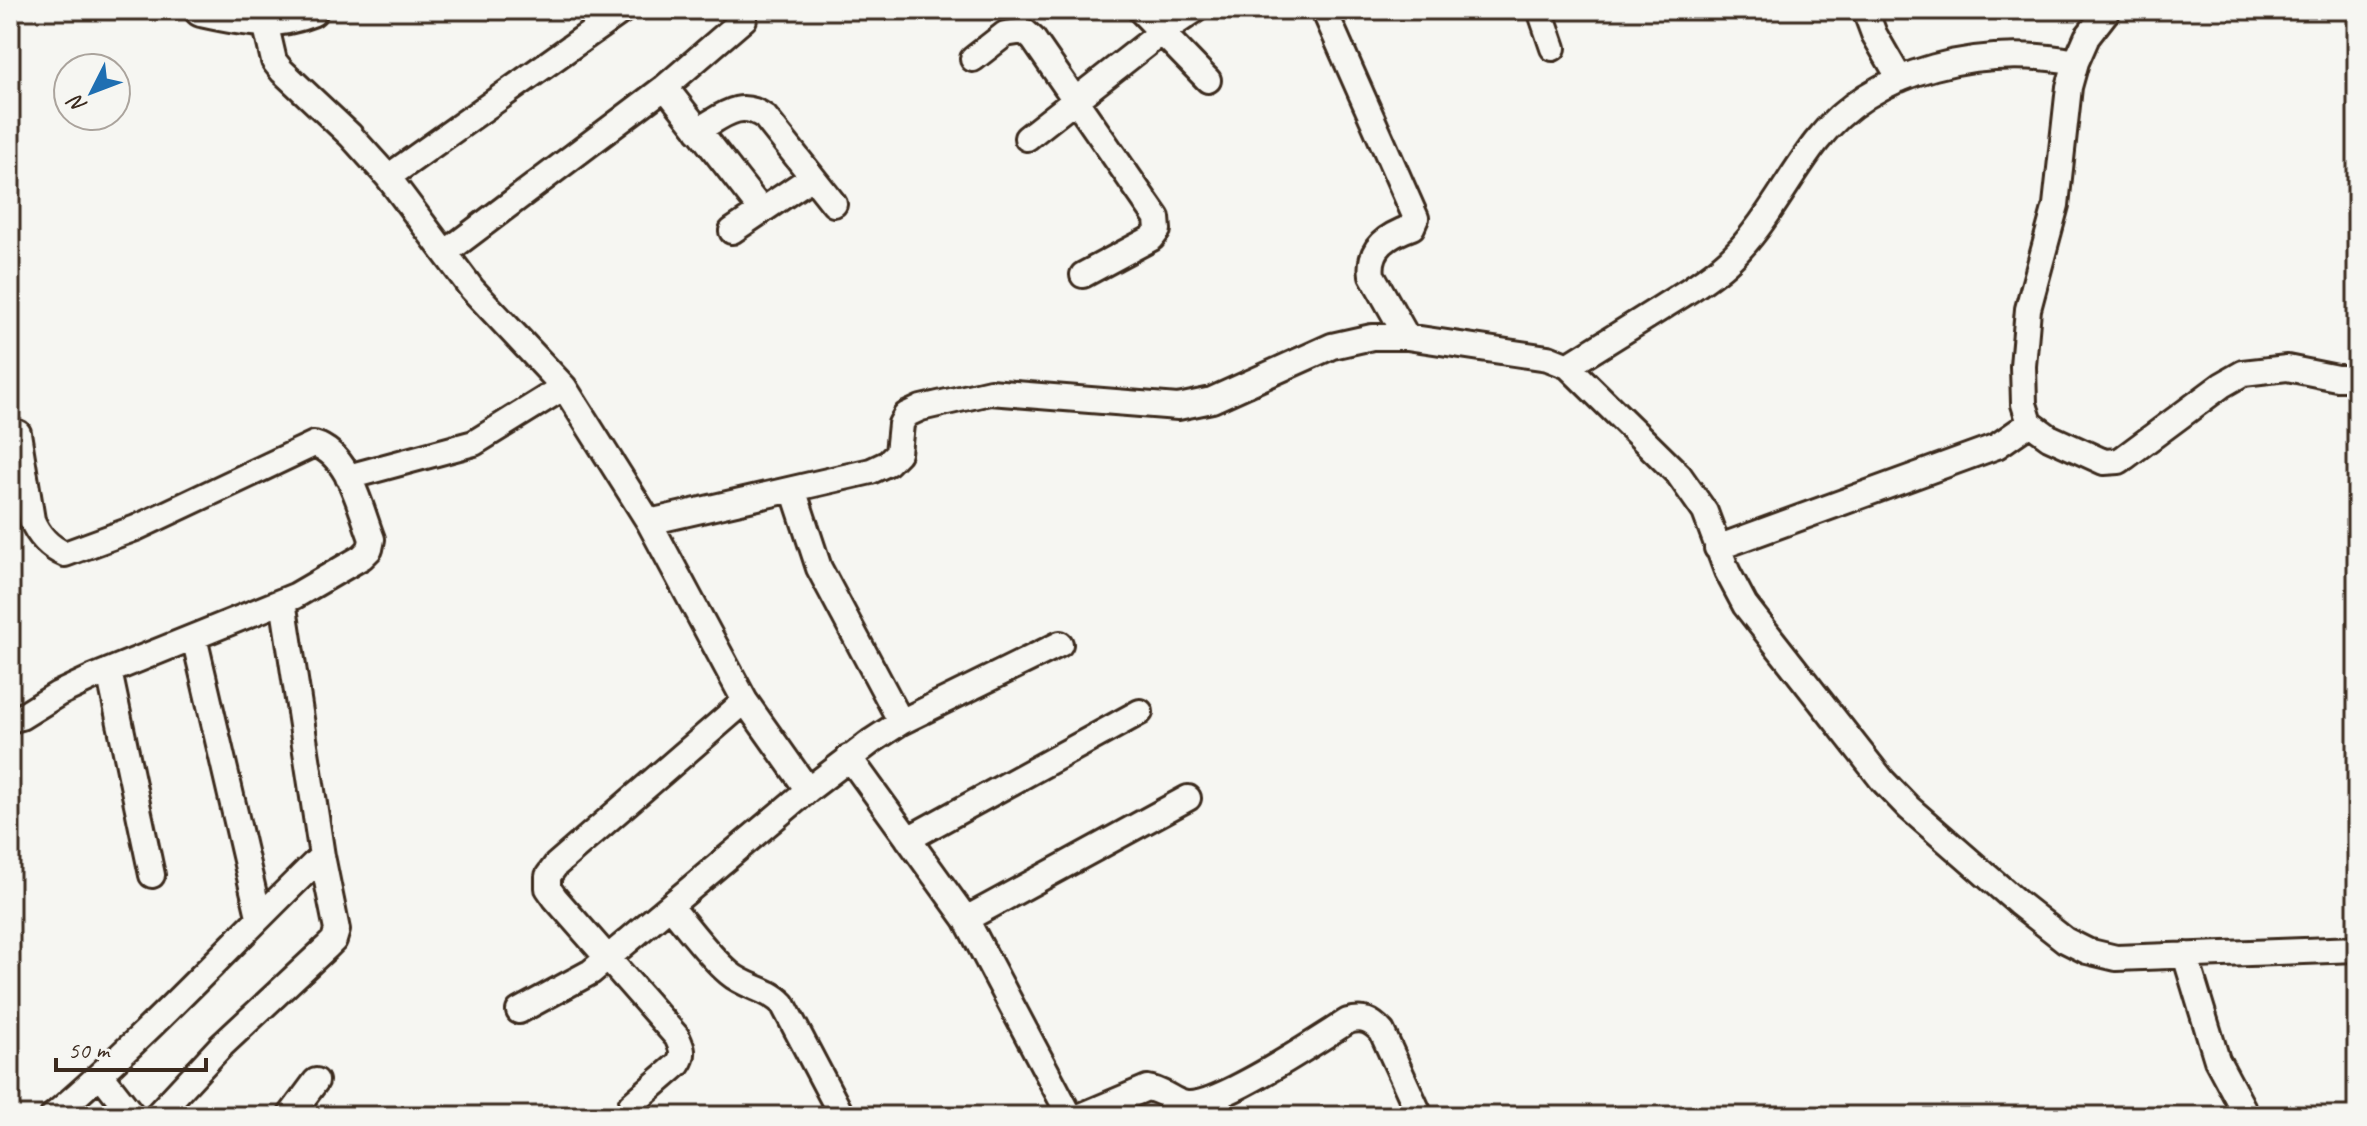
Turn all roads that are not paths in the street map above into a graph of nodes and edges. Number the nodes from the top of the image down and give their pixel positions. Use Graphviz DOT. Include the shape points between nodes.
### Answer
graph roads {
  1 [pos="201,10"];
  2 [pos="311,10"];
  3 [pos="623,10"];
  4 [pos="1140,10"];
  5 [pos="1195,10"];
  6 [pos="1324,10"];
  7 [pos="1540,10"];
  8 [pos="1865,10"];
  9 [pos="2108,10"];
  10 [pos="744,19"];
  11 [pos="265,22"];
  12 [pos="1162,32"];
  13 [pos="1553,48"];
  14 [pos="973,59"];
  15 [pos="2076,62"];
  16 [pos="1900,79"];
  17 [pos="1208,80"];
  18 [pos="665,87"];
  19 [pos="1077,100"];
  20 [pos="698,130"];
  21 [pos="1027,138"];
  22 [pos="388,177"];
  23 [pos="812,177"];
  24 [pos="834,204"];
  25 [pos="762,211"];
  26 [pos="732,231"];
  27 [pos="445,253"];
  28 [pos="1083,275"];
  29 [pos="1407,337"];
  30 [pos="1568,366"];
  31 [pos="2357,378"];
  32 [pos="564,387"];
  33 [pos="2030,423"];
  34 [pos="18,433"];
  35 [pos="348,477"];
  36 [pos="793,489"];
  37 [pos="649,522"];
  38 [pos="1717,548"];
  39 [pos="283,601"];
  40 [pos="194,637"];
  41 [pos="1060,644"];
  42 [pos="109,671"];
  43 [pos="745,701"];
  44 [pos="1140,712"];
  45 [pos="10,720"];
  46 [pos="901,722"];
  47 [pos="849,757"];
  48 [pos="808,790"];
  49 [pos="1188,798"];
  50 [pos="908,839"];
  51 [pos="322,856"];
  52 [pos="152,875"];
  53 [pos="670,906"];
  54 [pos="259,916"];
  55 [pos="966,919"];
  56 [pos="2357,949"];
  57 [pos="2185,955"];
  58 [pos="609,958"];
  59 [pos="519,1011"];
  60 [pos="101,1075"];
  61 [pos="316,1081"];
  62 [pos="631,1105"];
  63 [pos="53,1116"];
  64 [pos="133,1116"];
  65 [pos="156,1116"];
  66 [pos="290,1116"];
  67 [pos="842,1116"];
  68 [pos="1070,1116"];
  69 [pos="1081,1116"];
  70 [pos="1420,1116"];
  71 [pos="2247,1116"];
  1 -- 11 [label="main road"];
  2 -- 11 [label="main road"];
  3 -- 22 [label="street"];
  4 -- 12 [label="street"];
  5 -- 12 [label="street"];
  6 -- 29 [label="street" via="1416,218 1412,227 1385,238 1371,265"];
  7 -- 13 [label="street"];
  8 -- 16 [label="street"];
  9 -- 15 [label="street"];
  10 -- 18 [label="street"];
  11 -- 22 [label="street" via="274,61"];
  12 -- 17 [label="street"];
  12 -- 19 [label="street"];
  14 -- 19 [label="street" via="1005,34 1024,31"];
  15 -- 16 [label="street" via="2005,55"];
  15 -- 33 [label="street" via="2052,228 2028,309 2023,366 2024,413"];
  16 -- 30 [label="street" via="1865,96 1826,132 1727,263"];
  18 -- 20 [label="street"];
  18 -- 27 [label="street"];
  19 -- 21 [label="street"];
  19 -- 28 [label="street" via="1151,207 1158,230"];
  20 -- 23 [label="street" via="739,108 752,108"];
  20 -- 25 [label="street"];
  22 -- 27 [label="street"];
  23 -- 24 [label="street"];
  23 -- 25 [label="street"];
  25 -- 26 [label="street"];
  27 -- 32 [label="street"];
  29 -- 30 [label="street" via="1548,358"];
  29 -- 36 [label="street" via="1372,337 1332,346 1212,400 1178,407 990,392 921,408 906,415 898,453 888,463"];
  30 -- 38 [label="street" via="1679,475 1705,512"];
  31 -- 33 [label="street" via="2287,368 2243,373 2112,462 2097,460"];
  32 -- 35 [label="street" via="474,443"];
  32 -- 37 [label="street"];
  33 -- 38 [label="street" via="1997,446"];
  34 -- 35 [label="street" via="32,520 37,532 65,554 136,528 314,444 332,453"];
  35 -- 39 [label="street" via="372,539 370,549"];
  36 -- 37 [label="street"];
  36 -- 46 [label="street" via="819,568"];
  37 -- 43 [label="street"];
  38 -- 57 [label="street" via="1760,625 1883,781 1932,829 2029,912 2087,951 2116,958"];
  39 -- 40 [label="street"];
  39 -- 51 [label="street"];
  40 -- 42 [label="street"];
  40 -- 54 [label="street"];
  41 -- 46 [label="street"];
  42 -- 45 [label="street"];
  42 -- 52 [label="street"];
  43 -- 48 [label="street"];
  43 -- 58 [label="street" via="548,876 555,898"];
  44 -- 50 [label="street"];
  46 -- 47 [label="street"];
  47 -- 48 [label="street"];
  47 -- 50 [label="street"];
  48 -- 53 [label="street"];
  49 -- 55 [label="street"];
  50 -- 55 [label="street"];
  51 -- 54 [label="street"];
  51 -- 65 [label="street" via="336,917 334,940 221,1046"];
  53 -- 58 [label="street"];
  53 -- 67 [label="street" via="728,972 783,1004"];
  54 -- 60 [label="street"];
  55 -- 68 [label="street"];
  56 -- 57 [label="street"];
  57 -- 71 [label="street" via="2217,1060"];
  58 -- 59 [label="street"];
  58 -- 62 [label="street" via="682,1048 678,1064"];
  60 -- 63 [label="street"];
  60 -- 64 [label="street"];
  61 -- 66 [label="street"];
  69 -- 70 [label="street" via="1147,1088 1159,1089 1182,1104 1210,1098 1359,1018 1372,1021 1382,1032"];
}
